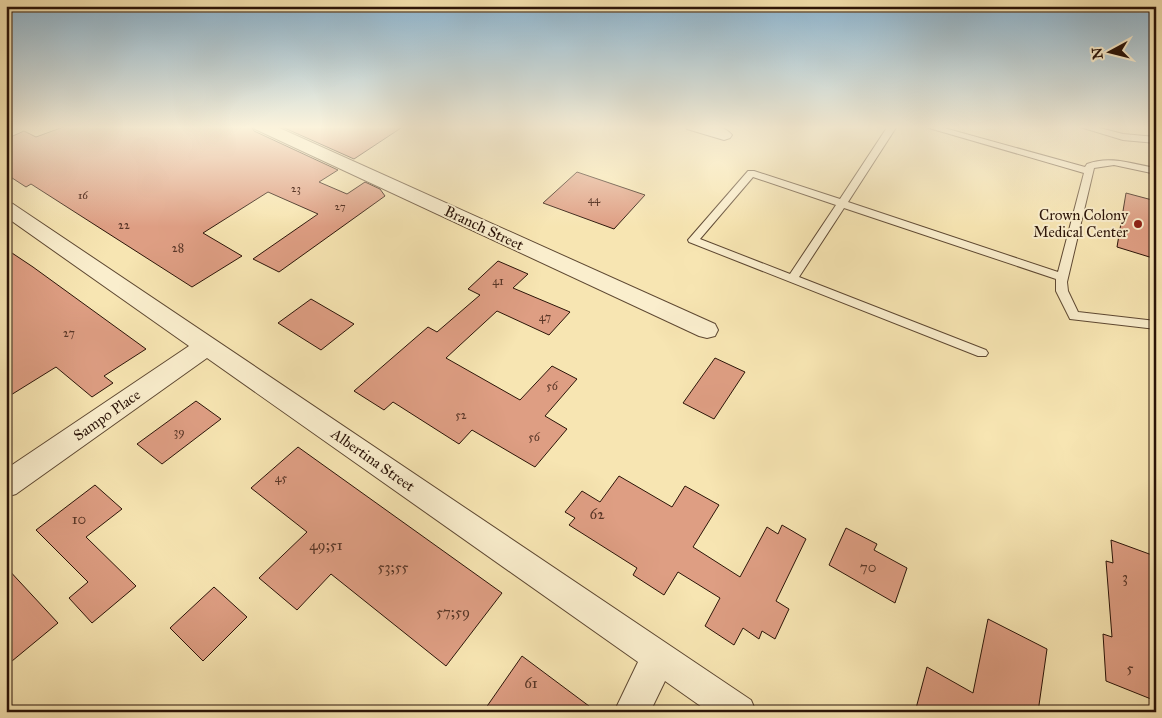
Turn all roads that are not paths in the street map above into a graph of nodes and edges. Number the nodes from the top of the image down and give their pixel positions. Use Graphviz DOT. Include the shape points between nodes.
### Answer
graph roads {
  1 [pos="334,160"];
  2 [pos="871,160"];
  3 [pos="1047,160"];
  4 [pos="1088,171"];
  5 [pos="1156,171"];
  6 [pos="842,204"];
  7 [pos="6,208"];
  8 [pos="1062,277"];
  9 [pos="792,279"];
  10 [pos="1156,326"];
  11 [pos="707,330"];
  12 [pos="208,345"];
  13 [pos="982,353"];
  14 [pos="6,485"];
  15 [pos="659,658"];
  16 [pos="631,712"];
  17 [pos="739,712"];
  1 -- 11 [label="street, Branch Street"];
  2 -- 6 [label="lane"];
  3 -- 4 [label="lane"];
  4 -- 5 [label="lane" via="1093,164 1103,163"];
  4 -- 8 [label="lane"];
  6 -- 8 [label="lane"];
  6 -- 9 [label="lane"];
  6 -- 9 [label="lane" via="751,173 693,240"];
  7 -- 12 [label="street, Albertina Street"];
  8 -- 10 [label="lane" via="1062,291 1074,316"];
  9 -- 13 [label="lane"];
  12 -- 14 [label="street, Sampo Place"];
  12 -- 15 [label="street, Albertina Street"];
  15 -- 16 [label="street"];
  15 -- 17 [label="street, Albertina Street"];
}
